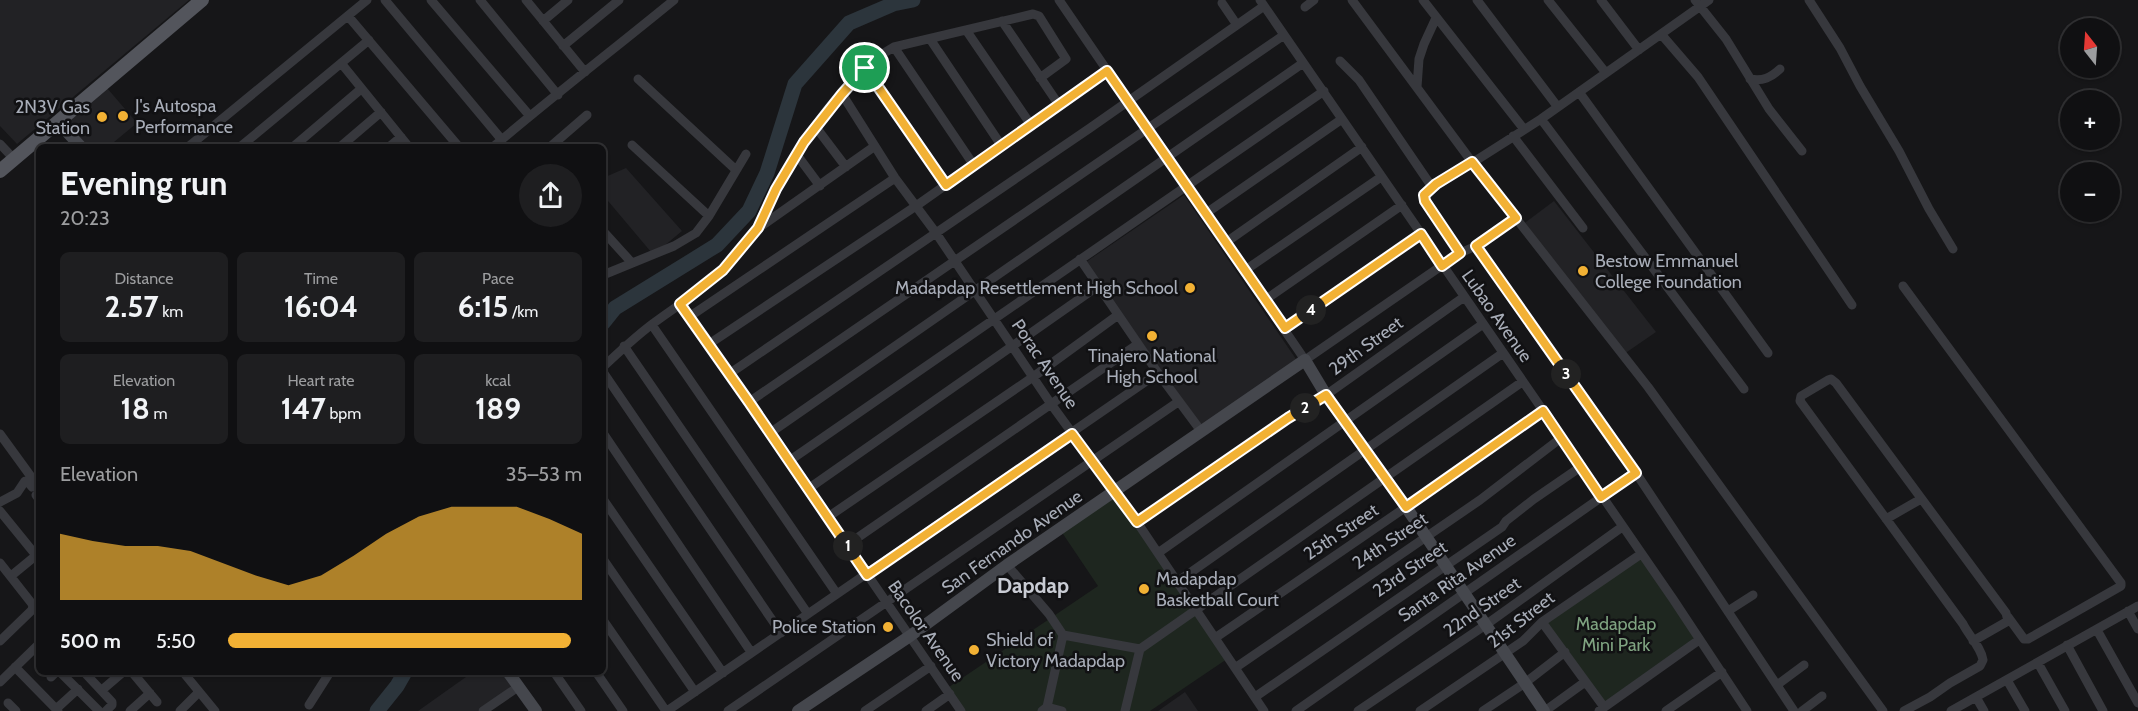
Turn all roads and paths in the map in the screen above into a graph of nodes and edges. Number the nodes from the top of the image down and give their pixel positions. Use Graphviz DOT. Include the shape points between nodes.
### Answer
graph roads {
  1 [pos="202,0"];
  2 [pos="368,0"];
  3 [pos="385,0"];
  4 [pos="431,0"];
  5 [pos="480,0"];
  6 [pos="526,0"];
  7 [pos="568,0"];
  8 [pos="619,0"];
  9 [pos="674,0"];
  10 [pos="1314,0"];
  11 [pos="1352,0"];
  12 [pos="1423,0"];
  13 [pos="1477,0"];
  14 [pos="1548,0"];
  15 [pos="1601,0"];
  16 [pos="1709,0"];
  17 [pos="1809,0"];
  18 [pos="1222,3"];
  19 [pos="1262,3"];
  20 [pos="1698,3"];
  21 [pos="1062,4"];
  22 [pos="1305,8"];
  23 [pos="348,16"];
  24 [pos="1436,18"];
  25 [pos="543,21"];
  26 [pos="1002,21"];
  27 [pos="1237,25"];
  28 [pos="966,30"];
  29 [pos="1661,34"];
  30 [pos="1284,35"];
  31 [pos="930,39"];
  32 [pos="369,40"];
  33 [pos="563,46"];
  34 [pos="894,47"];
  35 [pos="1639,50"];
  36 [pos="1340,61"];
  37 [pos="341,63"];
  38 [pos="1303,63"];
  39 [pos="865,68"];
  40 [pos="1780,69"];
  41 [pos="1107,71"];
  42 [pos="585,72"];
  43 [pos="1606,73"];
  44 [pos="1040,78"];
  45 [pos="1750,78"];
  46 [pos="638,79"];
  47 [pos="1417,87"];
  48 [pos="361,89"];
  49 [pos="1324,92"];
  50 [pos="1579,92"];
  51 [pos="842,94"];
  52 [pos="558,95"];
  53 [pos="1127,101"];
  54 [pos="1059,105"];
  55 [pos="1557,106"];
  56 [pos="381,112"];
  57 [pos="529,115"];
  58 [pos="587,115"];
  59 [pos="1342,119"];
  60 [pos="1540,119"];
  61 [pos="58,122"];
  62 [pos="1030,124"];
  63 [pos="815,126"];
  64 [pos="1523,128"];
  65 [pos="1146,130"];
  66 [pos="1513,136"];
  67 [pos="401,137"];
  68 [pos="502,140"];
  69 [pos="560,143"];
  70 [pos="0,144"];
  71 [pos="78,144"];
  72 [pos="192,144"];
  73 [pos="244,144"];
  74 [pos="297,144"];
  75 [pos="344,144"];
  76 [pos="393,144"];
  77 [pos="407,144"];
  78 [pos="456,144"];
  79 [pos="497,144"];
  80 [pos="1001,144"];
  81 [pos="632,145"];
  82 [pos="875,146"];
  83 [pos="1362,147"];
  84 [pos="1802,151"];
  85 [pos="746,154"];
  86 [pos="796,155"];
  87 [pos="1167,159"];
  88 [pos="15,160"];
  89 [pos="1472,162"];
  90 [pos="973,164"];
  91 [pos="846,167"];
  92 [pos="736,170"];
  93 [pos="0,171"];
  94 [pos="1381,177"];
  95 [pos="896,178"];
  96 [pos="946,185"];
  97 [pos="820,186"];
  98 [pos="1186,187"];
  99 [pos="1432,187"];
  100 [pos="1402,205"];
  101 [pos="916,206"];
  102 [pos="1205,214"];
  103 [pos="709,216"];
  104 [pos="1516,218"];
  105 [pos="758,228"];
  106 [pos="1583,228"];
  107 [pos="936,233"];
  108 [pos="606,234"];
  109 [pos="1421,234"];
  110 [pos="1225,243"];
  111 [pos="1476,246"];
  112 [pos="1953,249"];
  113 [pos="1460,253"];
  114 [pos="1080,259"];
  115 [pos="954,261"];
  116 [pos="632,264"];
  117 [pos="1442,266"];
  118 [pos="1244,271"];
  119 [pos="606,274"];
  120 [pos="1098,286"];
  121 [pos="1904,286"];
  122 [pos="975,291"];
  123 [pos="1464,297"];
  124 [pos="1265,300"];
  125 [pos="680,304"];
  126 [pos="1852,305"];
  127 [pos="1118,315"];
  128 [pos="689,317"];
  129 [pos="993,318"];
  130 [pos="1484,324"];
  131 [pos="652,325"];
  132 [pos="1285,328"];
  133 [pos="709,344"];
  134 [pos="1138,344"];
  135 [pos="624,346"];
  136 [pos="1012,348"];
  137 [pos="1503,353"];
  138 [pos="1768,354"];
  139 [pos="1305,360"];
  140 [pos="606,363"];
  141 [pos="729,374"];
  142 [pos="1158,374"];
  143 [pos="606,376"];
  144 [pos="1033,377"];
  145 [pos="1522,382"];
  146 [pos="1744,389"];
  147 [pos="1326,395"];
  148 [pos="749,402"];
  149 [pos="1178,402"];
  150 [pos="1051,404"];
  151 [pos="1543,411"];
  152 [pos="1345,420"];
  153 [pos="1201,431"];
  154 [pos="770,433"];
  155 [pos="0,434"];
  156 [pos="1072,434"];
  157 [pos="606,437"];
  158 [pos="1561,438"];
  159 [pos="1365,450"];
  160 [pos="789,461"];
  161 [pos="1091,461"];
  162 [pos="1581,466"];
  163 [pos="1636,473"];
  164 [pos="1385,478"];
  165 [pos="34,488"];
  166 [pos="808,489"];
  167 [pos="1115,492"];
  168 [pos="1601,497"];
  169 [pos="1921,499"];
  170 [pos="0,502"];
  171 [pos="606,503"];
  172 [pos="1406,507"];
  173 [pos="0,511"];
  174 [pos="828,517"];
  175 [pos="1886,519"];
  176 [pos="1137,522"];
  177 [pos="1622,527"];
  178 [pos="1426,536"];
  179 [pos="847,545"];
  180 [pos="1158,553"];
  181 [pos="36,554"];
  182 [pos="1641,554"];
  183 [pos="36,557"];
  184 [pos="0,563"];
  185 [pos="606,563"];
  186 [pos="1007,565"];
  187 [pos="1444,565"];
  188 [pos="867,575"];
  189 [pos="10,576"];
  190 [pos="1177,582"];
  191 [pos="837,594"];
  192 [pos="1464,594"];
  193 [pos="1753,595"];
  194 [pos="886,603"];
  195 [pos="2138,606"];
  196 [pos="1197,610"];
  197 [pos="1728,611"];
  198 [pos="2128,611"];
  199 [pos="808,614"];
  200 [pos="2008,617"];
  201 [pos="1542,622"];
  202 [pos="606,624"];
  203 [pos="1487,624"];
  204 [pos="2138,629"];
  205 [pos="2097,630"];
  206 [pos="781,633"];
  207 [pos="1063,635"];
  208 [pos="910,636"];
  209 [pos="1215,638"];
  210 [pos="1699,640"];
  211 [pos="0,641"];
  212 [pos="1973,641"];
  213 [pos="2067,645"];
  214 [pos="36,647"];
  215 [pos="1140,649"];
  216 [pos="751,652"];
  217 [pos="1565,652"];
  218 [pos="1505,654"];
  219 [pos="2038,663"];
  220 [pos="1804,665"];
  221 [pos="931,666"];
  222 [pos="15,667"];
  223 [pos="1235,668"];
  224 [pos="1722,672"];
  225 [pos="723,674"];
  226 [pos="58,675"];
  227 [pos="87,675"];
  228 [pos="109,675"];
  229 [pos="120,675"];
  230 [pos="135,675"];
  231 [pos="185,675"];
  232 [pos="328,675"];
  233 [pos="556,675"];
  234 [pos="598,675"];
  235 [pos="514,678"];
  236 [pos="92,680"];
  237 [pos="114,680"];
  238 [pos="2007,680"];
  239 [pos="0,682"];
  240 [pos="1585,682"];
  241 [pos="1525,683"];
  242 [pos="1777,685"];
  243 [pos="80,690"];
  244 [pos="102,690"];
  245 [pos="199,692"];
  246 [pos="695,692"];
  247 [pos="150,693"];
  248 [pos="950,694"];
  249 [pos="1822,696"];
  250 [pos="1255,697"];
  251 [pos="1976,697"];
  252 [pos="157,702"];
  253 [pos="2138,703"];
  254 [pos="309,705"];
  255 [pos="1045,709"];
  256 [pos="1602,709"];
  257 [pos="1742,709"];
  258 [pos="57,710"];
  259 [pos="99,711"];
  260 [pos="106,711"];
  261 [pos="130,711"];
  262 [pos="180,711"];
  263 [pos="216,711"];
  264 [pos="483,711"];
  265 [pos="536,711"];
  266 [pos="581,711"];
  267 [pos="623,711"];
  268 [pos="666,711"];
  269 [pos="728,711"];
  270 [pos="798,711"];
  271 [pos="865,711"];
  272 [pos="926,711"];
  273 [pos="961,711"];
  274 [pos="1062,711"];
  275 [pos="1125,711"];
  276 [pos="1264,711"];
  277 [pos="1296,711"];
  278 [pos="1358,711"];
  279 [pos="1420,711"];
  280 [pos="1483,711"];
  281 [pos="1544,711"];
  282 [pos="1666,711"];
  283 [pos="1794,711"];
  284 [pos="1802,711"];
  285 [pos="1883,711"];
  286 [pos="1904,711"];
  287 [pos="1951,711"];
  288 [pos="1984,711"];
  289 [pos="2025,711"];
  290 [pos="2065,711"];
  291 [pos="2103,711"];
  1 -- 61 [label="main road"];
  2 -- 23 [label="street"];
  3 -- 68 [label="street"];
  4 -- 57 [label="street"];
  5 -- 52 [label="street"];
  6 -- 25 [label="street"];
  7 -- 25 [label="street"];
  8 -- 33 [label="street"];
  9 -- 42 [label="street"];
  10 -- 22 [label="street"];
  11 -- 47 [label="street"];
  12 -- 24 [label="street"];
  13 -- 55 [label="street"];
  14 -- 43 [label="street"];
  15 -- 35 [label="street"];
  16 -- 20 [label="street"];
  17 -- 112 [label="street"];
  18 -- 27 [label="street"];
  19 -- 27 [label="street"];
  19 -- 30 [label="street, Lubao Avenue"];
  20 -- 29 [label="street"];
  20 -- 45 [label="street"];
  21 -- 41 [label="street"];
  23 -- 32 [label="street"];
  23 -- 72 [label="street"];
  24 -- 47 [label="street" via="1419,59"];
  24 -- 64 [label="street"];
  25 -- 33 [label="street"];
  26 -- 28 [label="street"];
  26 -- 44 [label="street"];
  26 -- 44 [label="street" via="1033,14 1045,26 1066,59"];
  27 -- 53 [label="street"];
  28 -- 31 [label="street"];
  28 -- 62 [label="street"];
  29 -- 35 [label="street"];
  29 -- 126 [label="street" via="1698,77"];
  30 -- 38 [label="street, Lubao Avenue"];
  30 -- 65 [label="street"];
  31 -- 34 [label="street"];
  31 -- 80 [label="street"];
  32 -- 37 [label="street"];
  32 -- 78 [label="street"];
  33 -- 42 [label="street"];
  34 -- 39 [label="street"];
  34 -- 90 [label="street"];
  35 -- 43 [label="street"];
  36 -- 99 [label="street" via="1359,80"];
  37 -- 48 [label="street"];
  37 -- 73 [label="street"];
  38 -- 49 [label="street, Lubao Avenue"];
  38 -- 87 [label="street"];
  39 -- 51 [label="street"];
  39 -- 96 [label="street"];
  40 -- 45 [label="street" via="1760,80"];
  41 -- 53 [label="street"];
  41 -- 54 [label="street"];
  42 -- 52 [label="street"];
  43 -- 50 [label="street"];
  44 -- 54 [label="street"];
  45 -- 84 [label="street"];
  46 -- 92 [label="street"];
  47 -- 89 [label="street"];
  48 -- 56 [label="street"];
  48 -- 74 [label="street"];
  49 -- 59 [label="street, Lubao Avenue"];
  49 -- 98 [label="street"];
  50 -- 55 [label="street"];
  50 -- 138 [label="street"];
  51 -- 63 [label="street"];
  51 -- 82 [label="street, Porac Avenue"];
  52 -- 57 [label="street"];
  53 -- 65 [label="street"];
  53 -- 107 [label="street"];
  54 -- 62 [label="street"];
  55 -- 60 [label="street"];
  56 -- 67 [label="street"];
  56 -- 75 [label="street"];
  57 -- 68 [label="street"];
  58 -- 69 [label="street"];
  59 -- 83 [label="street, Lubao Avenue"];
  59 -- 102 [label="street"];
  60 -- 64 [label="street"];
  60 -- 146 [label="street"];
  61 -- 71 [label="main road"];
  61 -- 88 [label="main road"];
  62 -- 80 [label="street"];
  63 -- 86 [label="street"];
  63 -- 91 [label="street"];
  64 -- 66 [label="street"];
  65 -- 87 [label="street"];
  65 -- 115 [label="street"];
  66 -- 89 [label="street"];
  66 -- 106 [label="street"];
  67 -- 76 [label="street"];
  67 -- 77 [label="street"];
  68 -- 79 [label="street"];
  70 -- 88 [label="street"];
  80 -- 90 [label="street"];
  81 -- 103 [label="street"];
  82 -- 91 [label="street"];
  82 -- 95 [label="street, Porac Avenue"];
  83 -- 94 [label="street, Lubao Avenue"];
  83 -- 110 [label="street"];
  85 -- 92 [label="street"];
  86 -- 97 [label="street"];
  86 -- 105 [label="street"];
  87 -- 98 [label="street"];
  87 -- 122 [label="street"];
  88 -- 93 [label="main road"];
  89 -- 99 [label="street"];
  89 -- 104 [label="street"];
  90 -- 96 [label="street"];
  91 -- 97 [label="street"];
  92 -- 103 [label="street"];
  94 -- 100 [label="street, Lubao Avenue"];
  94 -- 118 [label="street"];
  95 -- 101 [label="street, Porac Avenue"];
  95 -- 128 [label="street"];
  96 -- 101 [label="street"];
  97 -- 105 [label="street"];
  98 -- 102 [label="street"];
  98 -- 114 [label="street"];
  99 -- 113 [label="street" via="1424,195 1425,201"];
  100 -- 109 [label="street, Lubao Avenue"];
  100 -- 124 [label="street"];
  101 -- 107 [label="street, Porac Avenue"];
  101 -- 133 [label="street"];
  102 -- 110 [label="street"];
  103 -- 116 [label="street" via="690,238"];
  104 -- 111 [label="street, San Fernando Avenue"];
  104 -- 285 [label="street" via="1648,387"];
  105 -- 125 [label="street" via="723,270"];
  107 -- 115 [label="street, Porac Avenue"];
  107 -- 141 [label="street"];
  108 -- 116 [label="street"];
  109 -- 117 [label="street, Lubao Avenue"];
  109 -- 132 [label="street"];
  110 -- 118 [label="street"];
  111 -- 113 [label="street, San Fernando Avenue"];
  111 -- 163 [label="street"];
  113 -- 117 [label="street, San Fernando Avenue"];
  114 -- 120 [label="street"];
  114 -- 129 [label="street"];
  115 -- 122 [label="street, Porac Avenue"];
  115 -- 148 [label="street"];
  116 -- 119 [label="street"];
  117 -- 123 [label="street, Lubao Avenue"];
  117 -- 139 [label="street, San Fernando Avenue"];
  118 -- 124 [label="street"];
  120 -- 127 [label="street"];
  120 -- 136 [label="street"];
  121 -- 200 [label="street" via="2121,583 2028,639"];
  122 -- 129 [label="street, Porac Avenue"];
  122 -- 154 [label="street"];
  123 -- 130 [label="street, Lubao Avenue"];
  123 -- 147 [label="street, 29th Street"];
  124 -- 132 [label="street"];
  125 -- 128 [label="street, Bacolor Avenue"];
  125 -- 131 [label="street"];
  127 -- 134 [label="street"];
  127 -- 144 [label="street"];
  128 -- 133 [label="street, Bacolor Avenue"];
  129 -- 136 [label="street, Porac Avenue"];
  129 -- 160 [label="street"];
  130 -- 137 [label="street, Lubao Avenue"];
  130 -- 152 [label="street"];
  131 -- 135 [label="street"];
  131 -- 191 [label="street"];
  132 -- 139 [label="street"];
  133 -- 141 [label="street, Bacolor Avenue"];
  134 -- 142 [label="street"];
  134 -- 150 [label="street"];
  135 -- 140 [label="street"];
  135 -- 199 [label="street"];
  136 -- 144 [label="street, Porac Avenue"];
  136 -- 166 [label="street"];
  137 -- 145 [label="street, Lubao Avenue"];
  137 -- 159 [label="street"];
  139 -- 147 [label="main road"];
  139 -- 153 [label="main road, San Fernando Avenue"];
  141 -- 148 [label="street, Bacolor Avenue"];
  142 -- 149 [label="street"];
  142 -- 156 [label="street"];
  143 -- 206 [label="street"];
  144 -- 150 [label="street, Porac Avenue"];
  144 -- 174 [label="street"];
  145 -- 151 [label="street, Lubao Avenue"];
  145 -- 164 [label="street"];
  147 -- 152 [label="main road"];
  147 -- 176 [label="street, 29th Street"];
  148 -- 154 [label="street, Bacolor Avenue"];
  149 -- 153 [label="street"];
  149 -- 161 [label="street"];
  150 -- 156 [label="street, Porac Avenue"];
  150 -- 179 [label="street"];
  151 -- 158 [label="street, Lubao Avenue"];
  151 -- 172 [label="street, 25th Street"];
  152 -- 159 [label="main road"];
  152 -- 180 [label="street"];
  153 -- 167 [label="main road, San Fernando Avenue"];
  154 -- 160 [label="street, Bacolor Avenue"];
  155 -- 165 [label="street"];
  156 -- 161 [label="street, Porac Avenue"];
  156 -- 188 [label="street"];
  157 -- 216 [label="street"];
  158 -- 162 [label="street, Lubao Avenue"];
  158 -- 178 [label="street, 24th Street"];
  159 -- 164 [label="main road"];
  159 -- 190 [label="street"];
  160 -- 166 [label="street, Bacolor Avenue"];
  161 -- 167 [label="street, Porac Avenue"];
  161 -- 194 [label="street"];
  162 -- 168 [label="street, Lubao Avenue"];
  162 -- 187 [label="street, 23rd Street" via="1502,527"];
  163 -- 168 [label="street, Santa Rita Avenue"];
  163 -- 197 [label="street"];
  164 -- 172 [label="main road"];
  164 -- 196 [label="street"];
  165 -- 170 [label="street" via="26,482 17,493"];
  166 -- 174 [label="street, Bacolor Avenue"];
  167 -- 176 [label="street, Porac Avenue"];
  167 -- 186 [label="main road, San Fernando Avenue"];
  168 -- 177 [label="street, Lubao Avenue"];
  168 -- 192 [label="street, Santa Rita Avenue"];
  169 -- 175 [label="street"];
  169 -- 175 [label="street" via="1833,381 1828,380 1801,396 1800,401"];
  169 -- 200 [label="street"];
  171 -- 225 [label="street"];
  172 -- 178 [label="main road"];
  172 -- 209 [label="street, 25th Street"];
  173 -- 181 [label="street"];
  174 -- 179 [label="street, Bacolor Avenue"];
  175 -- 212 [label="street"];
  176 -- 180 [label="street, Porac Avenue"];
  177 -- 182 [label="street, Lubao Avenue"];
  177 -- 203 [label="street, 22nd Street"];
  178 -- 187 [label="main road"];
  178 -- 223 [label="street, 24th Street"];
  179 -- 188 [label="street, Bacolor Avenue"];
  180 -- 190 [label="street, Porac Avenue"];
  182 -- 201 [label="street, 21st Street"];
  182 -- 210 [label="street, Lubao Avenue"];
  183 -- 189 [label="street"];
  184 -- 189 [label="street"];
  185 -- 246 [label="street"];
  186 -- 207 [label="street"];
  186 -- 208 [label="main road, San Fernando Avenue"];
  187 -- 192 [label="main road"];
  187 -- 250 [label="street, 23rd Street"];
  188 -- 191 [label="street"];
  188 -- 194 [label="street, Bacolor Avenue"];
  189 -- 211 [label="street" via="33,608"];
  190 -- 196 [label="street, Porac Avenue"];
  191 -- 199 [label="street"];
  192 -- 203 [label="main road"];
  192 -- 277 [label="street, Santa Rita Avenue"];
  193 -- 197 [label="street"];
  194 -- 208 [label="street, Bacolor Avenue"];
  194 -- 269 [label="street"];
  195 -- 198 [label="street"];
  196 -- 209 [label="street, Porac Avenue"];
  196 -- 215 [label="street"];
  197 -- 242 [label="street"];
  198 -- 204 [label="street"];
  198 -- 205 [label="street"];
  199 -- 206 [label="street"];
  200 -- 212 [label="street"];
  201 -- 217 [label="street"];
  201 -- 218 [label="street, 21st Street"];
  202 -- 268 [label="street"];
  203 -- 218 [label="main road"];
  203 -- 278 [label="street, 22nd Street"];
  205 -- 213 [label="street"];
  205 -- 253 [label="street"];
  206 -- 216 [label="street"];
  207 -- 215 [label="street"];
  207 -- 255 [label="street"];
  208 -- 221 [label="street, Bacolor Avenue"];
  208 -- 270 [label="main road, San Fernando Avenue"];
  209 -- 223 [label="street, Porac Avenue"];
  210 -- 224 [label="street, Lubao Avenue"];
  210 -- 256 [label="street"];
  212 -- 286 [label="street" via="1982,653 1980,666"];
  213 -- 219 [label="street"];
  213 -- 291 [label="street"];
  214 -- 222 [label="street"];
  215 -- 275 [label="street"];
  216 -- 225 [label="street"];
  217 -- 240 [label="street"];
  217 -- 241 [label="street"];
  218 -- 241 [label="main road"];
  218 -- 279 [label="street, 21st Street"];
  219 -- 238 [label="street"];
  219 -- 290 [label="street"];
  220 -- 242 [label="street"];
  221 -- 248 [label="street, Bacolor Avenue"];
  221 -- 271 [label="street"];
  222 -- 239 [label="street"];
  222 -- 258 [label="street"];
  223 -- 250 [label="street, Porac Avenue"];
  224 -- 257 [label="street, Lubao Avenue"];
  224 -- 282 [label="street"];
  225 -- 246 [label="street"];
  226 -- 243 [label="street"];
  227 -- 236 [label="street"];
  228 -- 237 [label="street"];
  229 -- 237 [label="street"];
  230 -- 247 [label="street"];
  231 -- 245 [label="street"];
  232 -- 254 [label="street"];
  233 -- 266 [label="street"];
  234 -- 267 [label="street"];
  235 -- 264 [label="street"];
  235 -- 265 [label="main road"];
  236 -- 243 [label="street"];
  236 -- 244 [label="street"];
  237 -- 244 [label="street"];
  238 -- 251 [label="street"];
  238 -- 289 [label="street"];
  240 -- 256 [label="street"];
  240 -- 281 [label="street"];
  241 -- 280 [label="street"];
  241 -- 281 [label="main road"];
  242 -- 283 [label="street"];
  243 -- 258 [label="street"];
  243 -- 259 [label="street"];
  244 -- 260 [label="street" via="113,703"];
  245 -- 262 [label="street"];
  245 -- 263 [label="street"];
  246 -- 268 [label="street"];
  247 -- 252 [label="street"];
  247 -- 261 [label="street"];
  248 -- 272 [label="street"];
  248 -- 273 [label="street, Bacolor Avenue"];
  249 -- 284 [label="street"];
  250 -- 276 [label="street, Porac Avenue"];
  251 -- 287 [label="street"];
  251 -- 288 [label="street"];
  255 -- 274 [label="street"];
}
